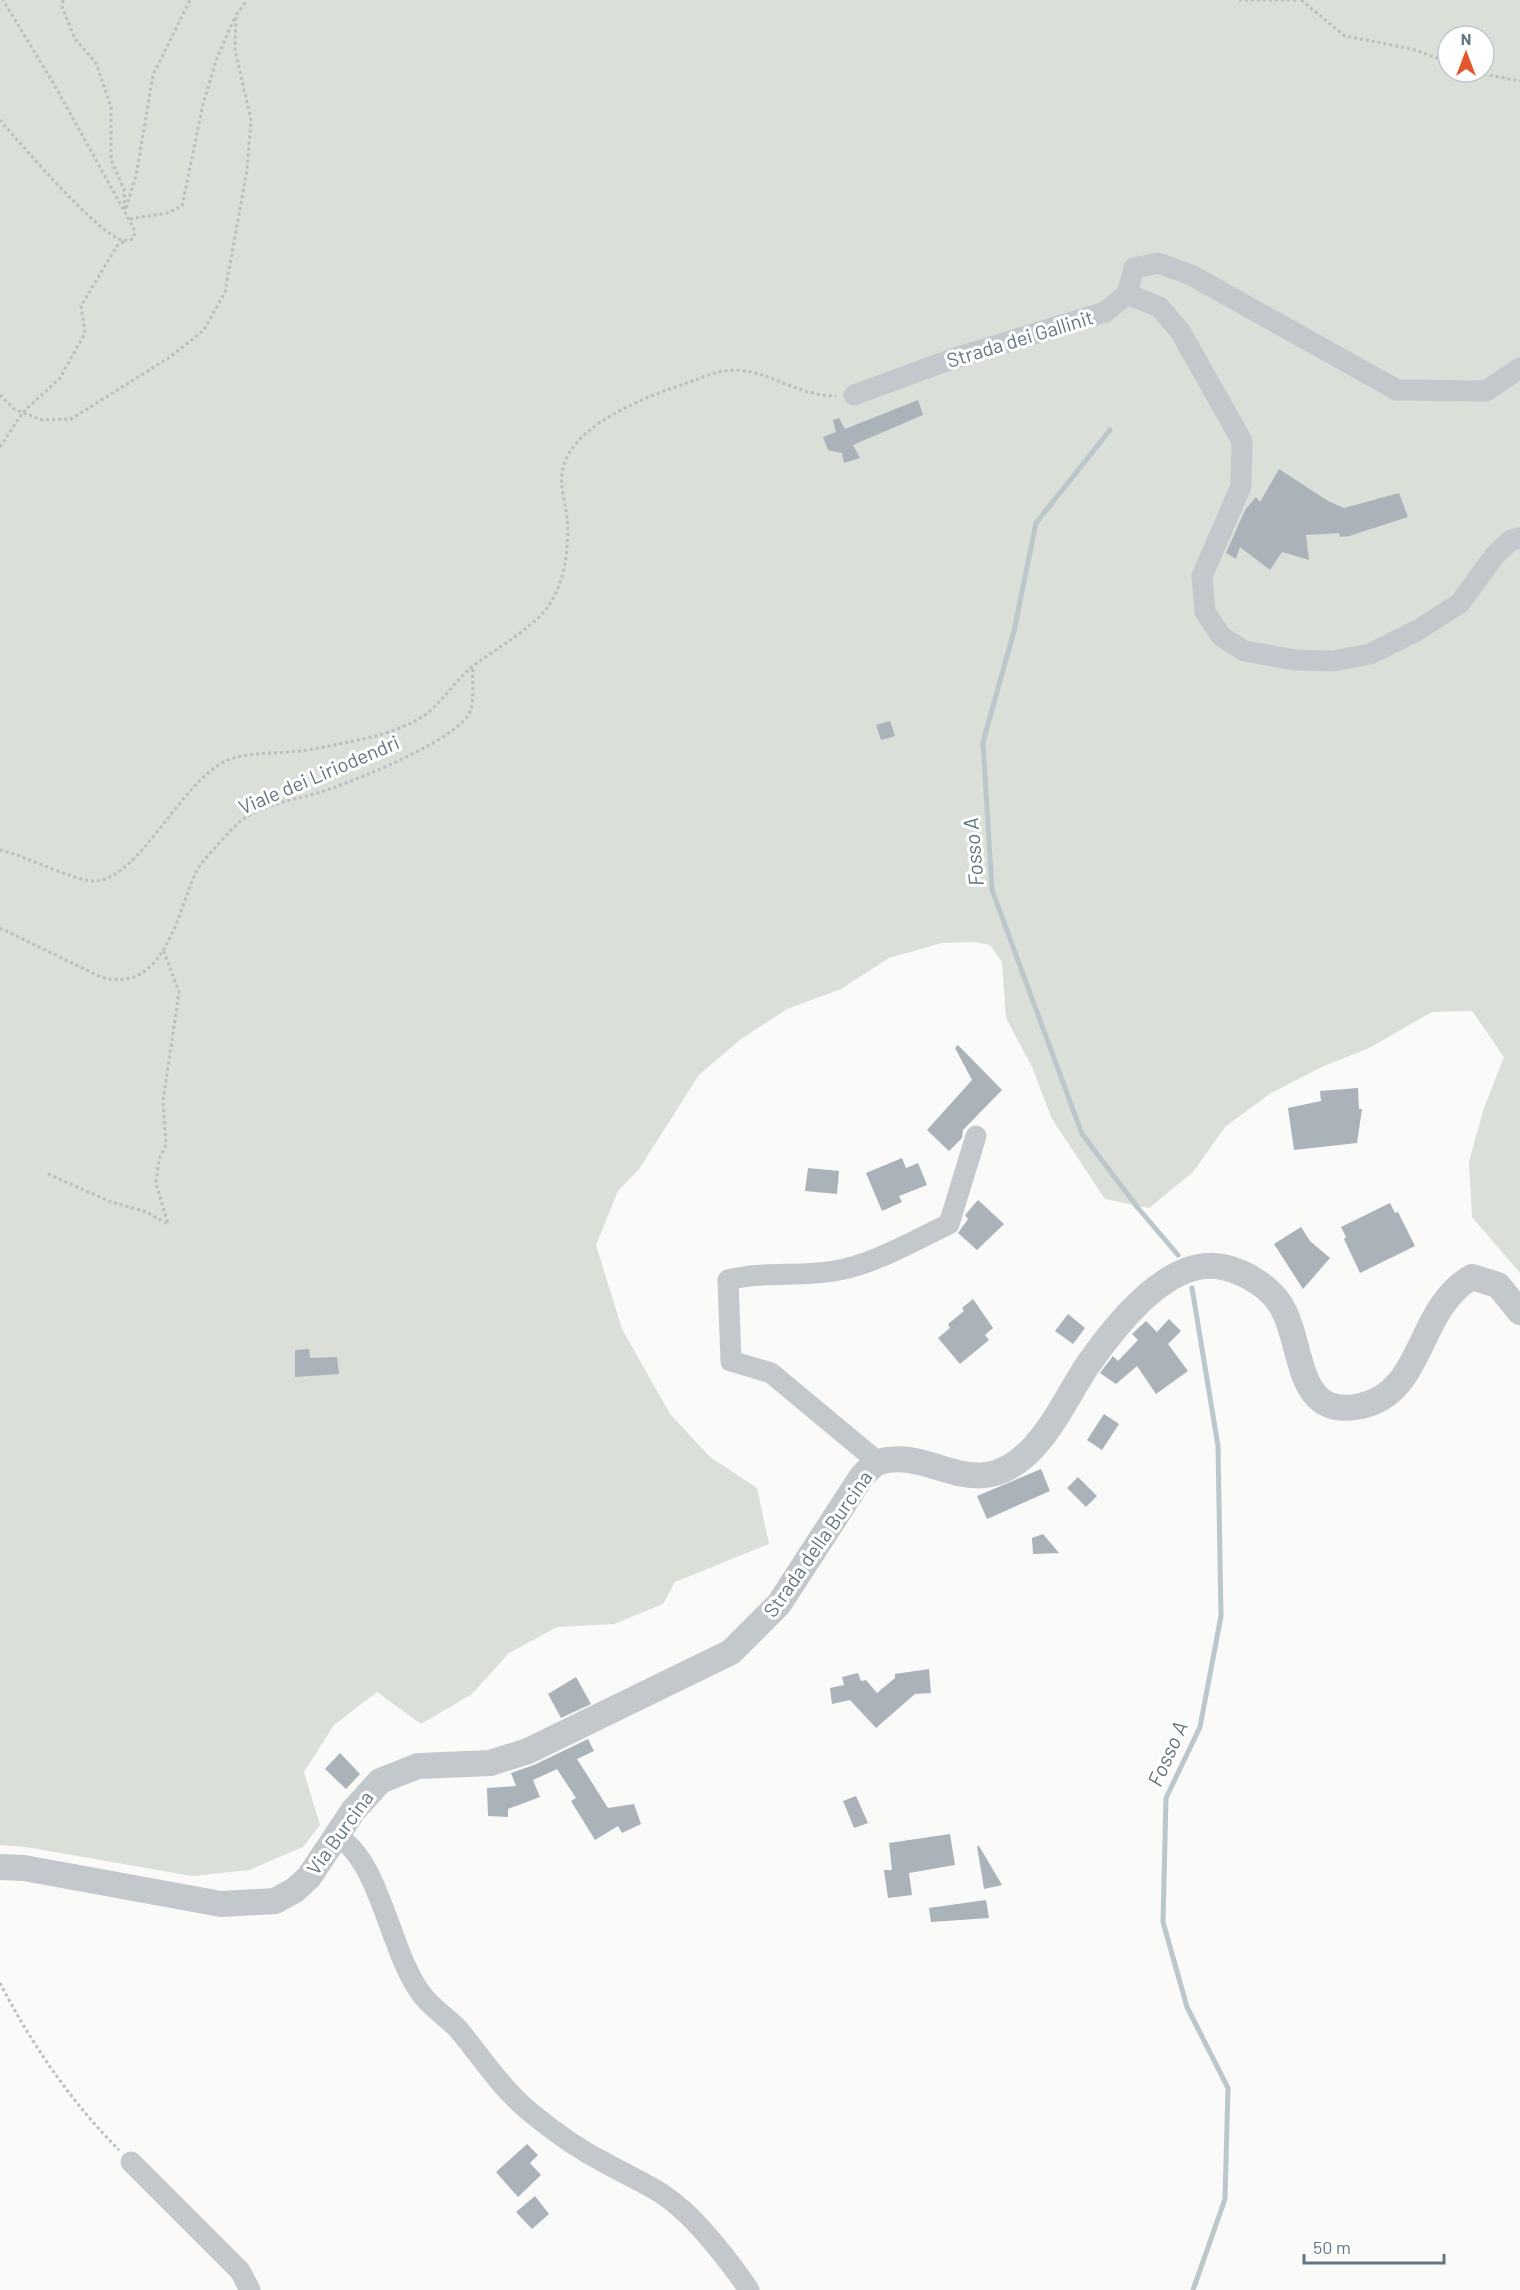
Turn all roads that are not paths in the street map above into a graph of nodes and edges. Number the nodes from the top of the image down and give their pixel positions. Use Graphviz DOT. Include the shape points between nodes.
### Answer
graph roads {
  1 [pos="1127,294"];
  2 [pos="1520,368"];
  3 [pos="854,394"];
  4 [pos="1520,538"];
  5 [pos="976,1136"];
  6 [pos="1520,1312"];
  7 [pos="878,1462"];
  8 [pos="758,1627"];
  9 [pos="336,1836"];
  10 [pos="0,1867"];
  11 [pos="131,2162"];
  12 [pos="250,2290"];
  13 [pos="749,2290"];
  1 -- 2 [label="street" via="1134,268 1158,263 1180,271 1397,390 1486,392"];
  1 -- 3 [label="street, Strada dei Gallinit" via="1106,312"];
  1 -- 4 [label="street" via="1159,307 1180,331 1242,441 1241,486 1202,576 1205,612 1221,636 1244,651 1305,661 1370,654 1460,603 1496,555 1511,540"];
  5 -- 7 [label="street" via="948,1224 863,1264 832,1271 743,1275 728,1280 731,1361 771,1373"];
  6 -- 7 [label="street, Strada della Burcina" via="1498,1284 1473,1277 1457,1286 1432,1319 1396,1388 1382,1400 1338,1406 1317,1399 1307,1385 1293,1331 1283,1308 1268,1289 1223,1267 1199,1266 1176,1274 1136,1306 1087,1366 1045,1434 1027,1454 1006,1468 991,1474 955,1474 905,1457"];
  7 -- 8 [label="street, Strada della Burcina" via="862,1476 779,1604"];
  8 -- 9 [label="street, Via Burcina" via="731,1652 528,1751 490,1763 418,1766 396,1773 366,1794"];
  9 -- 10 [label="street, Via Burcina" via="309,1877 295,1890 275,1901 245,1905 186,1899 24,1868"];
  9 -- 13 [label="street" via="347,1842 363,1862 403,1962 424,1998 459,2031 529,2111 574,2145 680,2207"];
  11 -- 12 [label="street" via="240,2271"];
}
